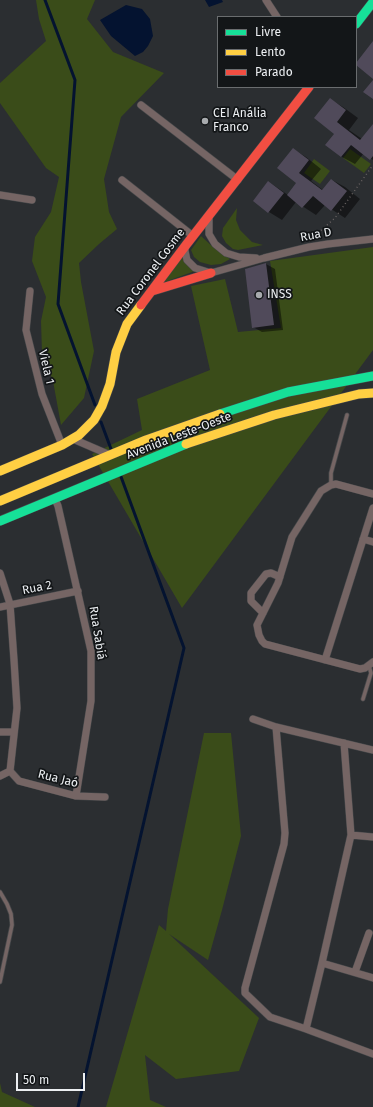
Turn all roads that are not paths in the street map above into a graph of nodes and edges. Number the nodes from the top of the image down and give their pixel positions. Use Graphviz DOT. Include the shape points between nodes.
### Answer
graph roads {
  1 [pos="266,0"];
  2 [pos="373,2"];
  3 [pos="276,16"];
  4 [pos="357,23"];
  5 [pos="308,88"];
  6 [pos="141,104"];
  7 [pos="122,180"];
  8 [pos="238,180"];
  9 [pos="0,195"];
  10 [pos="32,200"];
  11 [pos="209,217"];
  12 [pos="193,236"];
  13 [pos="373,239"];
  14 [pos="186,245"];
  15 [pos="264,258"];
  16 [pos="211,273"];
  17 [pos="30,291"];
  18 [pos="152,291"];
  19 [pos="373,376"];
  20 [pos="373,393"];
  21 [pos="241,407"];
  22 [pos="221,413"];
  23 [pos="348,415"];
  24 [pos="245,425"];
  25 [pos="225,431"];
  26 [pos="73,439"];
  27 [pos="62,445"];
  28 [pos="110,455"];
  29 [pos="0,471"];
  30 [pos="330,485"];
  31 [pos="373,494"];
  32 [pos="55,498"];
  33 [pos="0,501"];
  34 [pos="373,508"];
  35 [pos="0,521"];
  36 [pos="363,539"];
  37 [pos="373,542"];
  38 [pos="0,573"];
  39 [pos="280,577"];
  40 [pos="78,591"];
  41 [pos="10,604"];
  42 [pos="0,607"];
  43 [pos="263,613"];
  44 [pos="325,660"];
  45 [pos="371,663"];
  46 [pos="363,699"];
  47 [pos="253,718"];
  48 [pos="276,727"];
  49 [pos="0,732"];
  50 [pos="13,732"];
  51 [pos="344,743"];
  52 [pos="373,750"];
  53 [pos="10,771"];
  54 [pos="0,776"];
  55 [pos="76,796"];
  56 [pos="105,797"];
  57 [pos="350,835"];
  58 [pos="373,837"];
  59 [pos="0,892"];
  60 [pos="369,933"];
  61 [pos="322,963"];
  62 [pos="355,972"];
  63 [pos="373,978"];
  64 [pos="0,982"];
  65 [pos="306,1028"];
  66 [pos="373,1054"];
  1 -- 3 [label="street"];
  2 -- 4 [label="main road"];
  5 -- 8 [label="main road, Rua Coronel Cosme"];
  6 -- 8 [label="street"];
  7 -- 12 [label="street"];
  8 -- 11 [label="main road, Rua Coronel Cosme"];
  9 -- 10 [label="street"];
  11 -- 12 [label="main road, Rua Coronel Cosme"];
  11 -- 15 [label="street, Rua D" via="209,234 215,244 226,253 239,257"];
  12 -- 14 [label="main road, Rua Coronel Cosme"];
  13 -- 15 [label="street, Rua D" via="328,244"];
  14 -- 16 [label="street" via="188,260 195,268"];
  14 -- 18 [label="main road, Rua Coronel Cosme"];
  15 -- 16 [label="street, Rua D"];
  16 -- 18 [label="main road"];
  17 -- 27 [label="street, Viela 1" via="26,330 42,394"];
  18 -- 26 [label="main road, Rua Coronel Cosme" via="127,324 116,352 110,384 102,406 94,420"];
  19 -- 21 [label="main road, Avenida Leste-Oeste" via="288,392"];
  20 -- 24 [label="main road, Avenida Leste-Oeste" via="274,415"];
  21 -- 22 [label="main road, Avenida Leste-Oeste"];
  21 -- 24 [label="main road" via="237,418"];
  22 -- 25 [label="main road" via="226,424"];
  22 -- 28 [label="main road, Avenida Leste-Oeste"];
  23 -- 30 [label="lane" via="331,473"];
  24 -- 25 [label="main road, Avenida Leste-Oeste"];
  25 -- 32 [label="main road, Avenida Leste-Oeste" via="181,446"];
  26 -- 27 [label="main road, Rua Coronel Cosme"];
  26 -- 28 [label="street"];
  27 -- 29 [label="main road, Rua Coronel Cosme"];
  28 -- 33 [label="main road, Avenida Leste-Oeste"];
  30 -- 31 [label="street" via="336,484"];
  30 -- 39 [label="street" via="321,491 292,537"];
  32 -- 35 [label="main road, Avenida Leste-Oeste"];
  32 -- 40 [label="street, Rua Sabiá"];
  34 -- 36 [label="street"];
  36 -- 37 [label="street"];
  36 -- 44 [label="street"];
  38 -- 41 [label="street"];
  39 -- 43 [label="street"];
  39 -- 43 [label="street" via="271,573 266,574 251,593 251,601"];
  40 -- 41 [label="street, Rua 2"];
  40 -- 55 [label="street, Rua Sabiá" via="91,651 91,701"];
  41 -- 42 [label="street, Rua 2"];
  41 -- 50 [label="street" via="16,708"];
  43 -- 44 [label="street" via="257,625 259,635 265,644"];
  44 -- 45 [label="street" via="360,669"];
  45 -- 46 [label="lane" via="371,673"];
  47 -- 48 [label="street"];
  48 -- 51 [label="street"];
  48 -- 65 [label="street" via="284,844 245,993 270,1017"];
  49 -- 50 [label="street"];
  50 -- 53 [label="street"];
  51 -- 52 [label="street"];
  51 -- 57 [label="street"];
  53 -- 54 [label="street"];
  53 -- 55 [label="street, Rua Jaó" via="19,781"];
  55 -- 56 [label="street, Rua Jaó"];
  57 -- 58 [label="street"];
  57 -- 61 [label="street"];
  59 -- 64 [label="lane" via="11,914 12,925"];
  60 -- 62 [label="street"];
  61 -- 62 [label="street"];
  61 -- 65 [label="street"];
  62 -- 63 [label="street"];
  65 -- 66 [label="street"];
}
